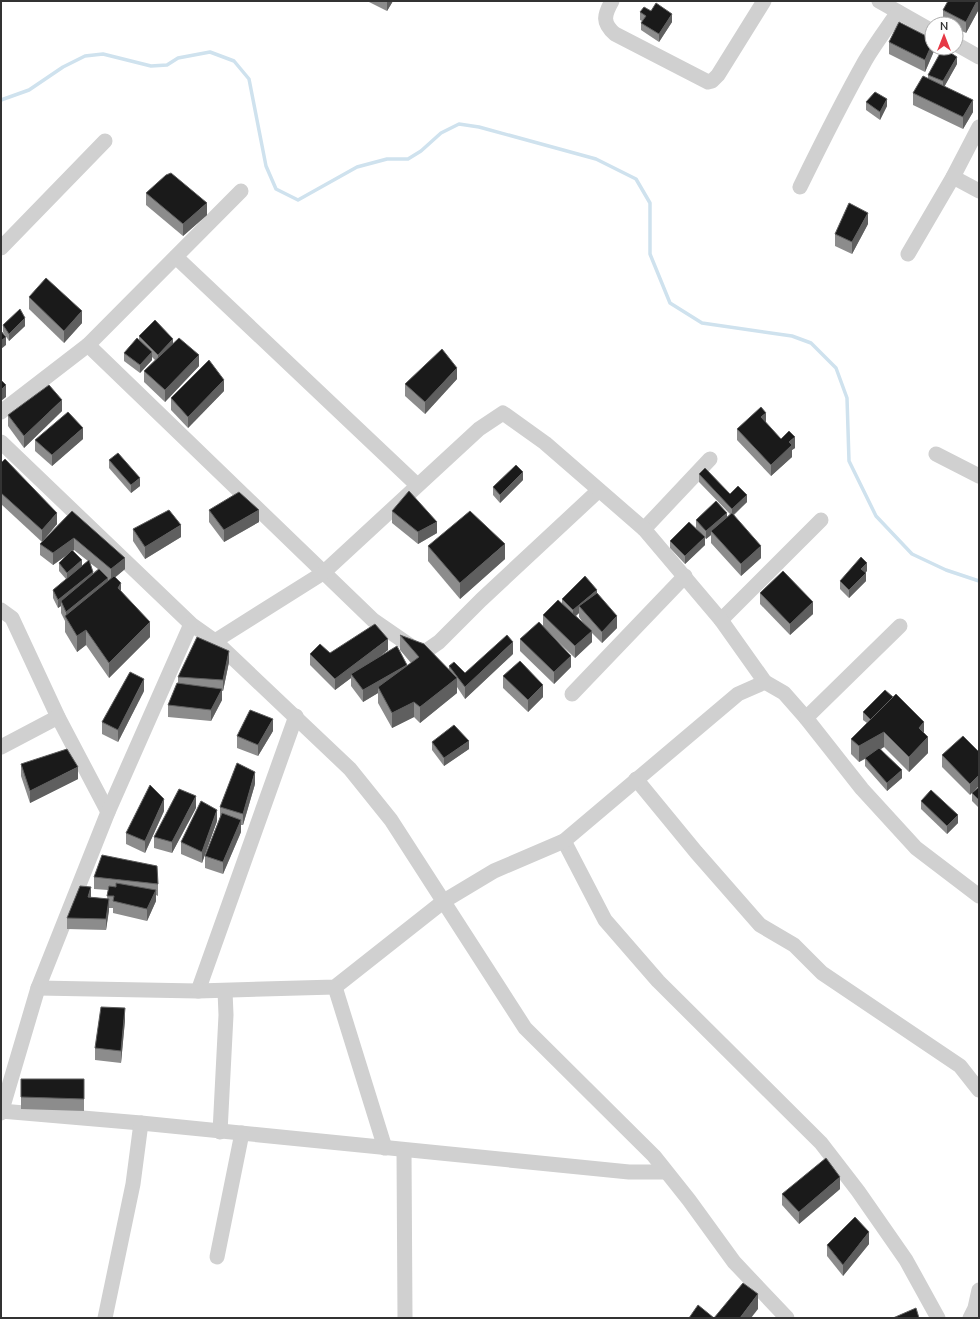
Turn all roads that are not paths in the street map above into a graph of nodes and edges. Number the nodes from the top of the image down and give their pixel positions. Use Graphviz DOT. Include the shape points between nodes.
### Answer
graph roads {
  1 [pos="612,1"];
  2 [pos="764,1"];
  3 [pos="879,1"];
  4 [pos="898,12"];
  5 [pos="924,27"];
  6 [pos="964,49"];
  7 [pos="979,57"];
  8 [pos="979,127"];
  9 [pos="105,141"];
  10 [pos="953,177"];
  11 [pos="800,187"];
  12 [pos="241,191"];
  13 [pos="979,191"];
  14 [pos="1,248"];
  15 [pos="908,254"];
  16 [pos="176,257"];
  17 [pos="88,345"];
  18 [pos="1,412"];
  19 [pos="4,450"];
  20 [pos="936,454"];
  21 [pos="710,459"];
  22 [pos="979,476"];
  23 [pos="417,485"];
  24 [pos="598,491"];
  25 [pos="821,520"];
  26 [pos="644,529"];
  27 [pos="323,573"];
  28 [pos="686,576"];
  29 [pos="1,610"];
  30 [pos="721,620"];
  31 [pos="191,624"];
  32 [pos="900,626"];
  33 [pos="215,641"];
  34 [pos="765,682"];
  35 [pos="572,694"];
  36 [pos="296,716"];
  37 [pos="58,717"];
  38 [pos="806,718"];
  39 [pos="1,747"];
  40 [pos="636,779"];
  41 [pos="108,812"];
  42 [pos="564,841"];
  43 [pos="979,896"];
  44 [pos="444,901"];
  45 [pos="335,987"];
  46 [pos="38,988"];
  47 [pos="198,991"];
  48 [pos="225,991"];
  49 [pos="979,1090"];
  50 [pos="1,1112"];
  51 [pos="141,1123"];
  52 [pos="220,1132"];
  53 [pos="242,1133"];
  54 [pos="385,1148"];
  55 [pos="404,1150"];
  56 [pos="666,1172"];
  57 [pos="217,1258"];
  58 [pos="979,1290"];
  59 [pos="105,1318"];
  60 [pos="405,1318"];
  61 [pos="787,1318"];
  62 [pos="938,1318"];
  63 [pos="970,1318"];
  1 -- 2 [label="street" via="605,17 608,28 615,34 708,82 718,75"];
  3 -- 4 [label="street"];
  4 -- 5 [label="street"];
  4 -- 11 [label="street" via="866,60"];
  6 -- 7 [label="street"];
  8 -- 10 [label="street"];
  9 -- 14 [label="street"];
  10 -- 13 [label="street"];
  10 -- 15 [label="street"];
  12 -- 16 [label="street"];
  16 -- 17 [label="street"];
  16 -- 23 [label="street"];
  17 -- 18 [label="street"];
  17 -- 27 [label="street"];
  19 -- 31 [label="street"];
  20 -- 22 [label="street"];
  21 -- 26 [label="street"];
  23 -- 24 [label="street" via="479,429 503,413 545,443"];
  23 -- 27 [label="street"];
  24 -- 26 [label="street"];
  24 -- 27 [label="street" via="481,600 440,642 426,650 415,649 373,620"];
  25 -- 30 [label="street"];
  26 -- 28 [label="street"];
  27 -- 33 [label="street"];
  28 -- 30 [label="street"];
  28 -- 35 [label="street"];
  29 -- 37 [label="street" via="12,618"];
  30 -- 34 [label="street"];
  31 -- 33 [label="street"];
  31 -- 41 [label="street"];
  32 -- 38 [label="street"];
  33 -- 36 [label="street"];
  34 -- 38 [label="street" via="784,693"];
  34 -- 40 [label="street" via="738,694"];
  36 -- 44 [label="street" via="364,786 391,820"];
  36 -- 47 [label="street"];
  37 -- 39 [label="street"];
  37 -- 41 [label="street"];
  38 -- 43 [label="street" via="862,789 916,848"];
  40 -- 42 [label="street"];
  40 -- 49 [label="street" via="760,925 794,944 822,973 960,1066"];
  41 -- 46 [label="street"];
  42 -- 44 [label="street" via="494,871"];
  42 -- 62 [label="street" via="605,920 658,981 821,1143 906,1260"];
  44 -- 45 [label="street"];
  44 -- 56 [label="street" via="525,1028 654,1156"];
  45 -- 48 [label="street"];
  45 -- 54 [label="street"];
  46 -- 47 [label="street"];
  46 -- 50 [label="street"];
  47 -- 48 [label="street"];
  48 -- 52 [label="street"];
  50 -- 51 [label="street"];
  51 -- 52 [label="street"];
  51 -- 59 [label="street" via="133,1184"];
  52 -- 53 [label="street"];
  53 -- 54 [label="street"];
  53 -- 57 [label="street"];
  54 -- 55 [label="street"];
  55 -- 56 [label="street" via="630,1172"];
  55 -- 60 [label="street"];
  56 -- 61 [label="street" via="734,1262"];
  58 -- 63 [label="street"];
}
